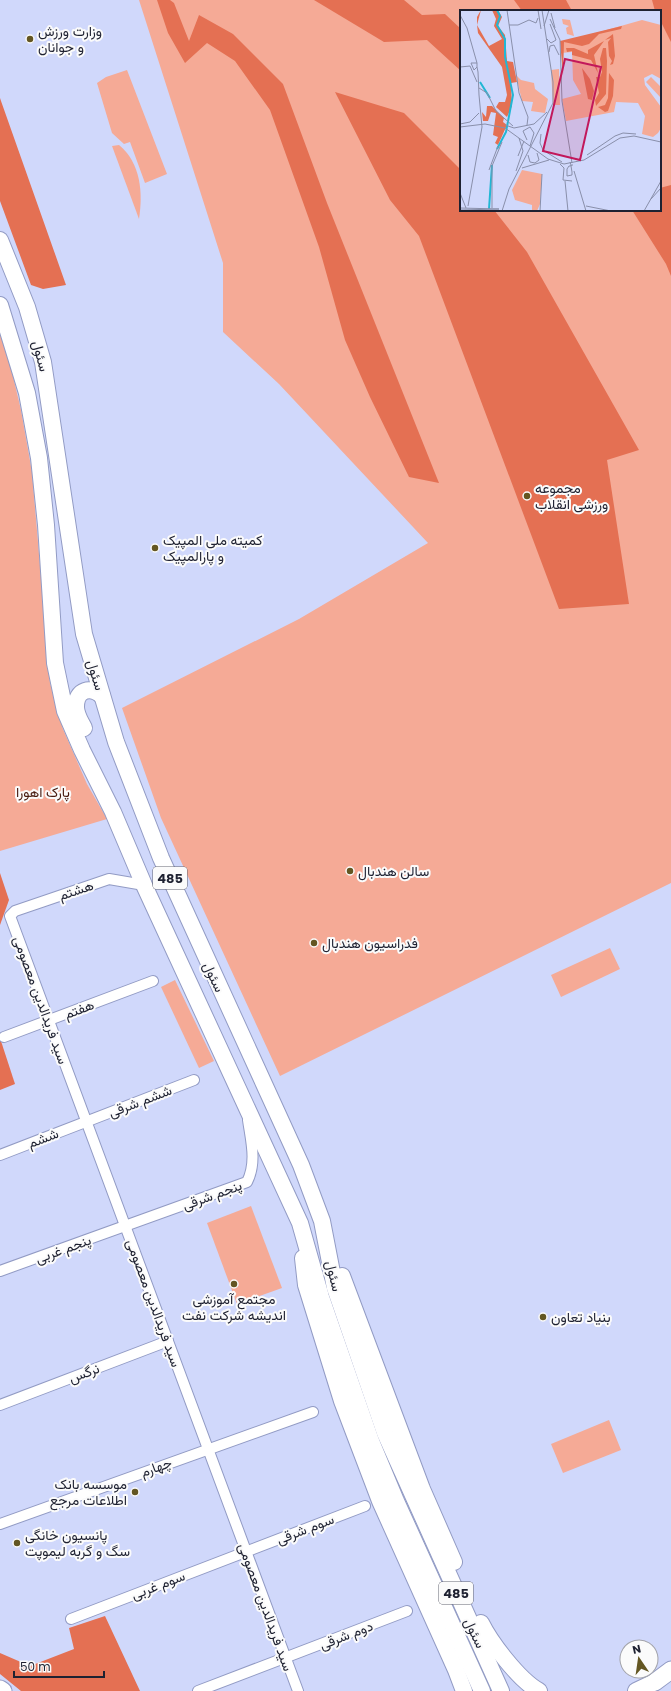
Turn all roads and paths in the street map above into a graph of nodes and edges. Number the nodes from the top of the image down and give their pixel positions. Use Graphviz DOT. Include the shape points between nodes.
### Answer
graph roads {
  1 [pos="0,240"];
  2 [pos="0,306"];
  3 [pos="102,696"];
  4 [pos="97,781"];
  5 [pos="144,885"];
  6 [pos="10,916"];
  7 [pos="153,981"];
  8 [pos="49,1020"];
  9 [pos="4,1036"];
  10 [pos="194,1080"];
  11 [pos="245,1105"];
  12 [pos="86,1122"];
  13 [pos="0,1155"];
  14 [pos="322,1221"];
  15 [pos="300,1223"];
  16 [pos="125,1226"];
  17 [pos="0,1271"];
  18 [pos="168,1341"];
  19 [pos="0,1405"];
  20 [pos="313,1412"];
  21 [pos="208,1449"];
  22 [pos="365,1506"];
  23 [pos="0,1524"];
  24 [pos="246,1552"];
  25 [pos="407,1611"];
  26 [pos="71,1619"];
  27 [pos="488,1638"];
  28 [pos="285,1658"];
  29 [pos="456,1670"];
  30 [pos="671,1670"];
  31 [pos="655,1682"];
  32 [pos="0,1689"];
  33 [pos="3,1691"];
  34 [pos="198,1691"];
  35 [pos="298,1691"];
  36 [pos="464,1691"];
  37 [pos="469,1691"];
  38 [pos="482,1691"];
  39 [pos="501,1691"];
  40 [pos="512,1691"];
  41 [pos="539,1691"];
  42 [pos="636,1691"];
  1 -- 3 [label="main road, سئول / 485" via="27,307 43,362 84,634"];
  2 -- 4 [label="main road, سئول / 485" via="27,393 39,458 55,663 60,690 65,711"];
  3 -- 4 [label="main road" via="96,691 86,690 79,696 76,706 93,748"];
  3 -- 14 [label="main road, سئول / 485" via="116,742 155,845 301,1165"];
  4 -- 5 [label="main road, سئول / 485"];
  5 -- 6 [label="street, هشتم" via="109,879 15,911"];
  5 -- 11 [label="main road, سئول / 485"];
  6 -- 8 [label="street, سید فریدالدین معصومی"];
  7 -- 8 [label="street, هفتم"];
  8 -- 9 [label="street, هفتم"];
  8 -- 12 [label="street, سید فریدالدین معصومی"];
  10 -- 12 [label="street, ششم شرقی"];
  11 -- 15 [label="main road, سئول / 485"];
  11 -- 16 [label="street, پنجم شرقی" via="253,1158 252,1173 247,1182"];
  12 -- 13 [label="street, ششم"];
  12 -- 16 [label="street, سید فریدالدین معصومی"];
  14 -- 27 [label="main road" via="422,1489"];
  14 -- 39 [label="main road, سئول / 485" via="335,1288 385,1433"];
  15 -- 29 [label="main road" via="306,1285 342,1401 380,1501"];
  15 -- 38 [label="main road, سئول / 485" via="345,1369 371,1441"];
  16 -- 17 [label="street, پنجم غربی"];
  16 -- 18 [label="street, سید فریدالدین معصومی"];
  18 -- 19 [label="street, نرگس"];
  18 -- 21 [label="street, سید فریدالدین معصومی"];
  20 -- 21 [label="street, چهارم"];
  21 -- 23 [label="street, چهارم"];
  21 -- 24 [label="street, سید فریدالدین معصومی"];
  22 -- 24 [label="street, سوم شرقی"];
  24 -- 26 [label="street, سوم غربی"];
  24 -- 28 [label="street, سید فریدالدین معصومی"];
  25 -- 28 [label="street, دوم شرقی"];
  27 -- 40 [label="main road"];
  27 -- 41 [label="main road" via="523,1678"];
  28 -- 34 [label="street, دوم شرقی"];
  28 -- 35 [label="street, سید فریدالدین معصومی"];
  29 -- 36 [label="main road"];
  29 -- 37 [label="main road"];
  30 -- 31 [label="highway"];
  31 -- 42 [label="main road"];
  32 -- 33 [label="highway"];
}
